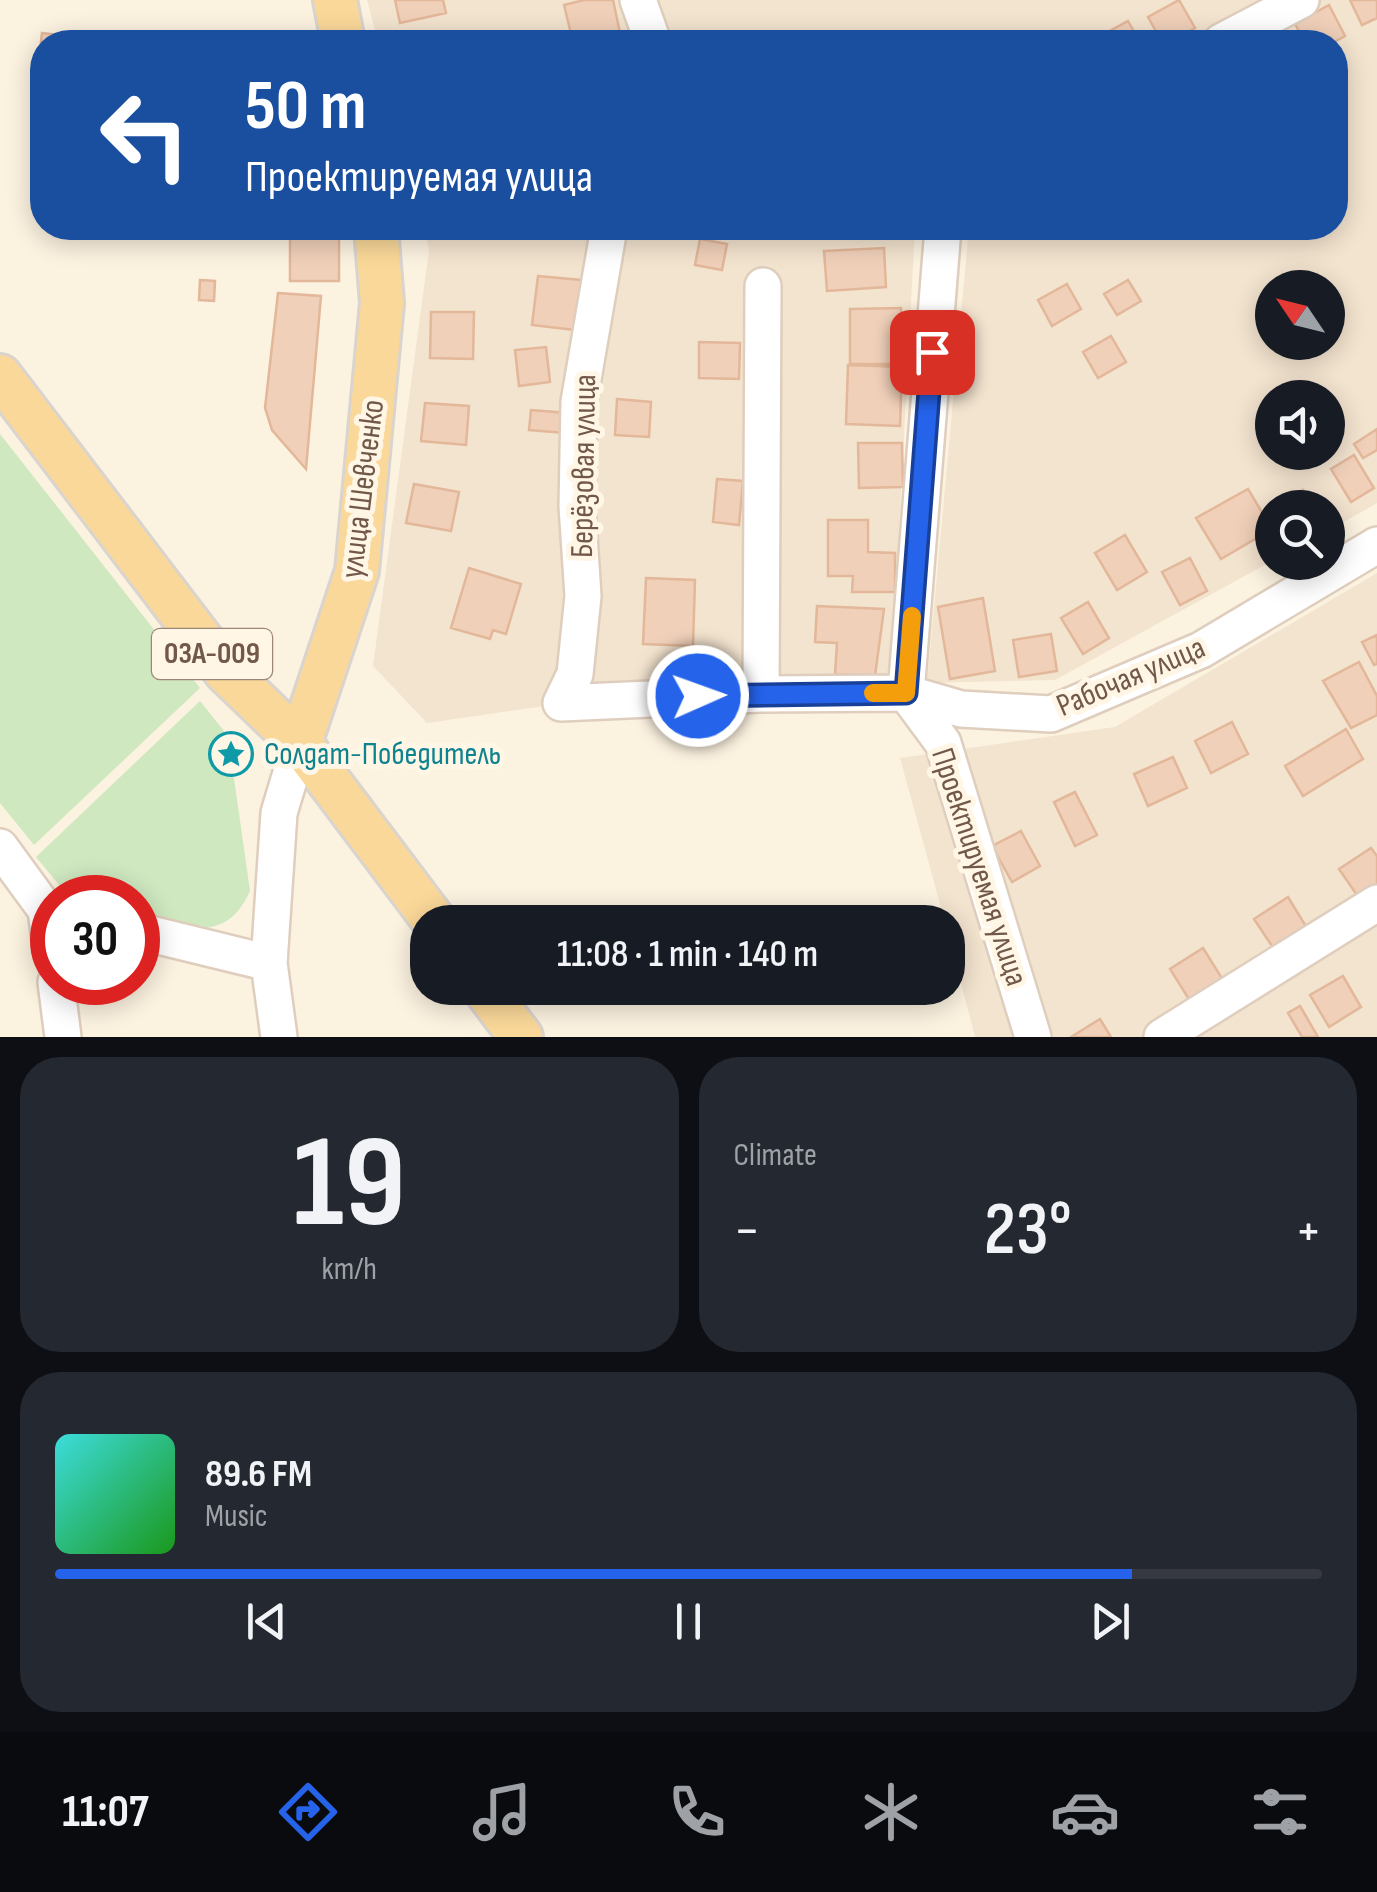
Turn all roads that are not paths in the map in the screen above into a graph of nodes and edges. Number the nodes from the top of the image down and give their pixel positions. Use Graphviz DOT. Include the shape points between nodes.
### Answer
graph roads {
  1 [pos="335,0"];
  2 [pos="638,0"];
  3 [pos="1301,0"];
  4 [pos="341,30"];
  5 [pos="649,30"];
  6 [pos="1244,30"];
  7 [pos="377,240"];
  8 [pos="607,240"];
  9 [pos="942,240"];
  10 [pos="763,286"];
  11 [pos="0,376"];
  12 [pos="1377,545"];
  13 [pos="906,693"];
  14 [pos="761,694"];
  15 [pos="561,703"];
  16 [pos="300,744"];
  17 [pos="0,848"];
  18 [pos="12,876"];
  19 [pos="1377,904"];
  20 [pos="422,905"];
  21 [pos="160,936"];
  22 [pos="270,963"];
  23 [pos="59,1005"];
  24 [pos="497,1005"];
  25 [pos="64,1037"];
  26 [pos="278,1037"];
  27 [pos="522,1037"];
  28 [pos="1033,1037"];
  29 [pos="1162,1037"];
  1 -- 4 [label="main road"];
  2 -- 5 [label="street"];
  3 -- 6 [label="street"];
  7 -- 16 [label="main road, улица Шевченко" via="382,303 357,571"];
  8 -- 15 [label="street, Берёзовая улица" via="578,402 583,596 575,674"];
  9 -- 13 [label="street"];
  10 -- 14 [label="street"];
  11 -- 16 [label="main road, 03А-009" via="226,672"];
  12 -- 13 [label="street, Рабочая улица" via="1201,650 1051,714 961,709"];
  13 -- 14 [label="street, Рабочая улица"];
  13 -- 28 [label="street, Проектируемая улица" via="943,744"];
  14 -- 15 [label="street, Рабочая улица"];
  16 -- 20 [label="main road, 03А-009"];
  16 -- 22 [label="street" via="279,813"];
  17 -- 18 [label="street"];
  19 -- 29 [label="street"];
  21 -- 22 [label="street"];
  22 -- 26 [label="street"];
  23 -- 25 [label="street"];
  24 -- 27 [label="main road"];
}
